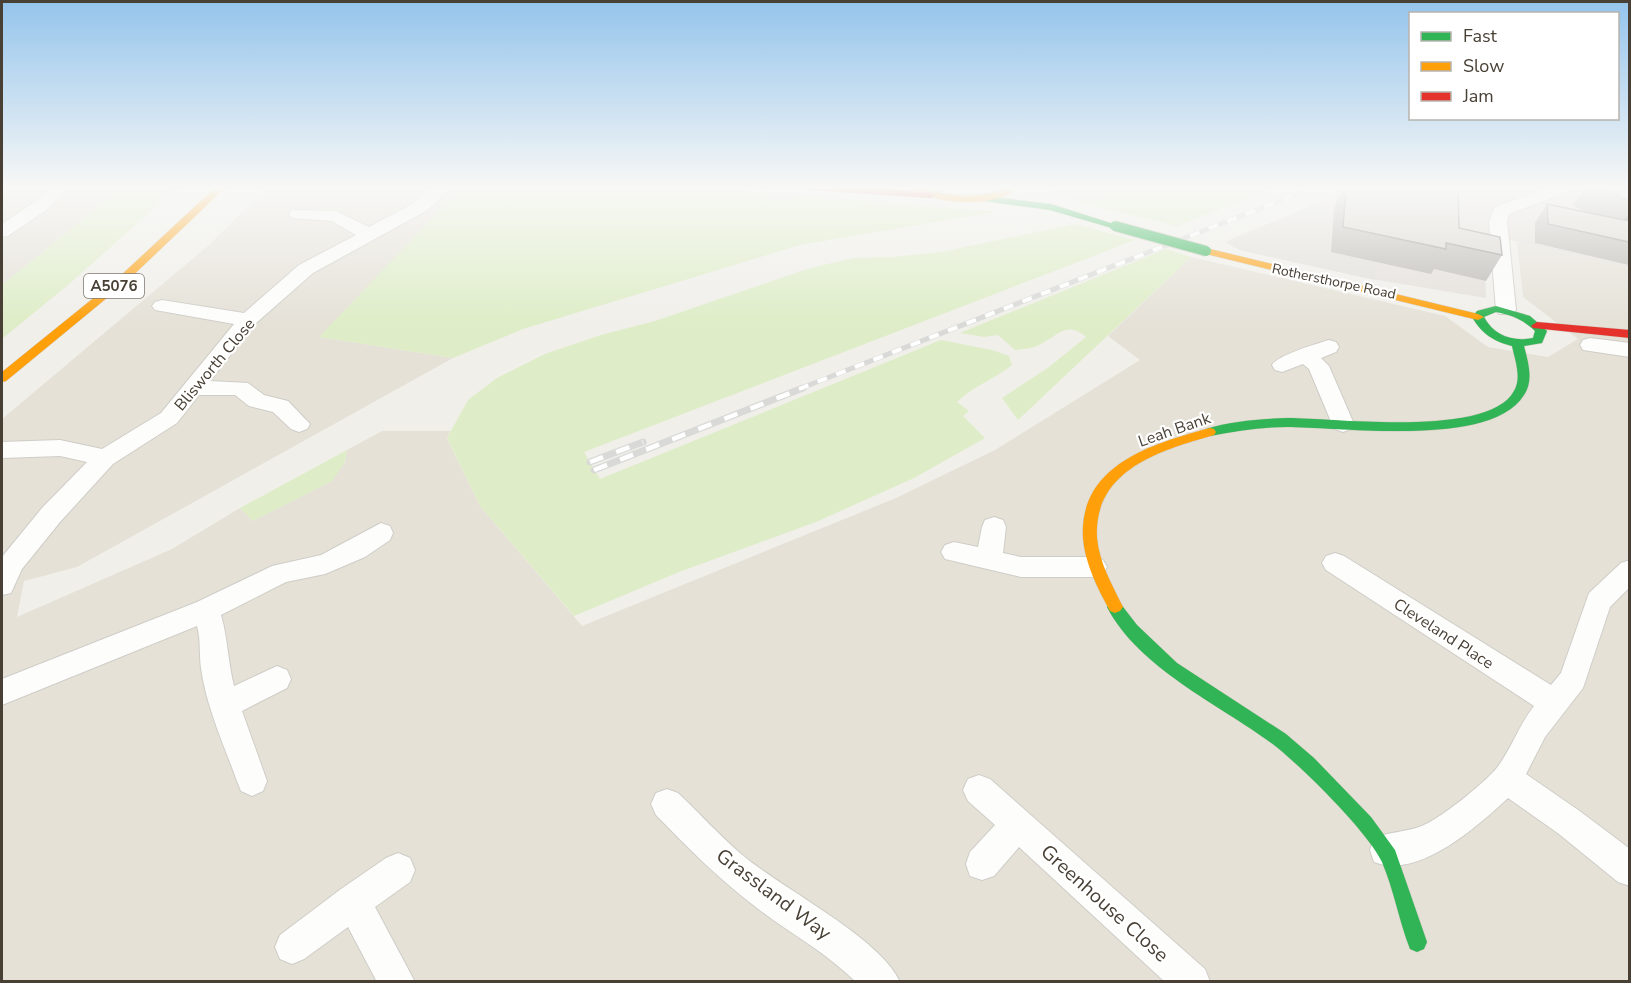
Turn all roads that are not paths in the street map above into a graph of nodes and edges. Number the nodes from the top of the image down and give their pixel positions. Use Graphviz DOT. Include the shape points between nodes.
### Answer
graph roads {
  1 [pos="172,233"];
  2 [pos="1140,233"];
  3 [pos="1499,233"];
  4 [pos="368,234"];
  5 [pos="162,306"];
  6 [pos="1506,310"];
  7 [pos="1478,317"];
  8 [pos="248,321"];
  9 [pos="1537,326"];
  10 [pos="1629,334"];
  11 [pos="1517,343"];
  12 [pos="1590,345"];
  13 [pos="1329,347"];
  14 [pos="1629,350"];
  15 [pos="1305,355"];
  16 [pos="1282,365"];
  17 [pos="2,378"];
  18 [pos="195,388"];
  19 [pos="299,424"];
  20 [pos="1343,424"];
  21 [pos="2,450"];
  22 [pos="105,459"];
  23 [pos="994,527"];
  24 [pos="381,533"];
  25 [pos="954,552"];
  26 [pos="989,559"];
  27 [pos="1335,563"];
  28 [pos="1094,567"];
  29 [pos="1629,570"];
  30 [pos="5,571"];
  31 [pos="206,610"];
  32 [pos="277,679"];
  33 [pos="2,692"];
  34 [pos="1552,702"];
  35 [pos="225,705"];
  36 [pos="1508,779"];
  37 [pos="252,781"];
  38 [pos="979,790"];
  39 [pos="667,804"];
  40 [pos="1017,825"];
  41 [pos="1386,850"];
  42 [pos="982,864"];
  43 [pos="398,870"];
  44 [pos="1629,870"];
  45 [pos="353,901"];
  46 [pos="1417,942"];
  47 [pos="292,947"];
  48 [pos="397,981"];
  49 [pos="882,981"];
  50 [pos="1192,981"];
  1 -- 17 [label="main road, A5076"];
  2 -- 7 [label="main road, Rothersthorpe Road, bridge"];
  3 -- 6 [label="street"];
  4 -- 8 [label="street, Blisworth Close" via="306,269"];
  5 -- 8 [label="street"];
  6 -- 7 [label="main road" via="1487,310"];
  6 -- 9 [label="main road"];
  7 -- 11 [label="main road, Rothersthorpe Road" via="1485,330 1494,336"];
  8 -- 18 [label="street, Blisworth Close"];
  9 -- 10 [label="main road"];
  9 -- 11 [label="main road" via="1539,340"];
  11 -- 20 [label="main road, Leah Bank" via="1526,374 1522,390 1512,403 1483,420 1443,427"];
  12 -- 14 [label="street"];
  13 -- 15 [label="street"];
  15 -- 16 [label="street"];
  15 -- 20 [label="street" via="1318,366"];
  18 -- 19 [label="street" via="240,388 257,401 280,406"];
  18 -- 22 [label="street, Blisworth Close" via="169,418"];
  20 -- 28 [label="main road, Leah Bank" via="1233,427 1154,450 1124,466 1104,482 1096,499 1089,531"];
  21 -- 22 [label="street" via="60,448"];
  22 -- 30 [label="street, Blisworth Close"];
  23 -- 26 [label="street"];
  24 -- 31 [label="street" via="325,564 281,573"];
  25 -- 26 [label="street"];
  26 -- 28 [label="street" via="1021,567"];
  27 -- 34 [label="street, Cleveland Place"];
  28 -- 41 [label="main road, Leah Bank" via="1113,605 1136,635 1172,669 1270,732 1313,769"];
  29 -- 34 [label="street" via="1598,601 1573,679"];
  31 -- 33 [label="street"];
  31 -- 35 [label="street"];
  32 -- 35 [label="street"];
  34 -- 36 [label="street"];
  35 -- 37 [label="street"];
  36 -- 41 [label="street" via="1467,815 1426,842"];
  36 -- 44 [label="street"];
  38 -- 40 [label="street, Greenhouse Close"];
  39 -- 49 [label="street, Grassland Way" via="729,865 844,946"];
  40 -- 42 [label="street"];
  40 -- 50 [label="street, Greenhouse Close"];
  41 -- 46 [label="main road, Leah Bank"];
  43 -- 45 [label="street"];
  45 -- 47 [label="street"];
  45 -- 48 [label="street"];
}
